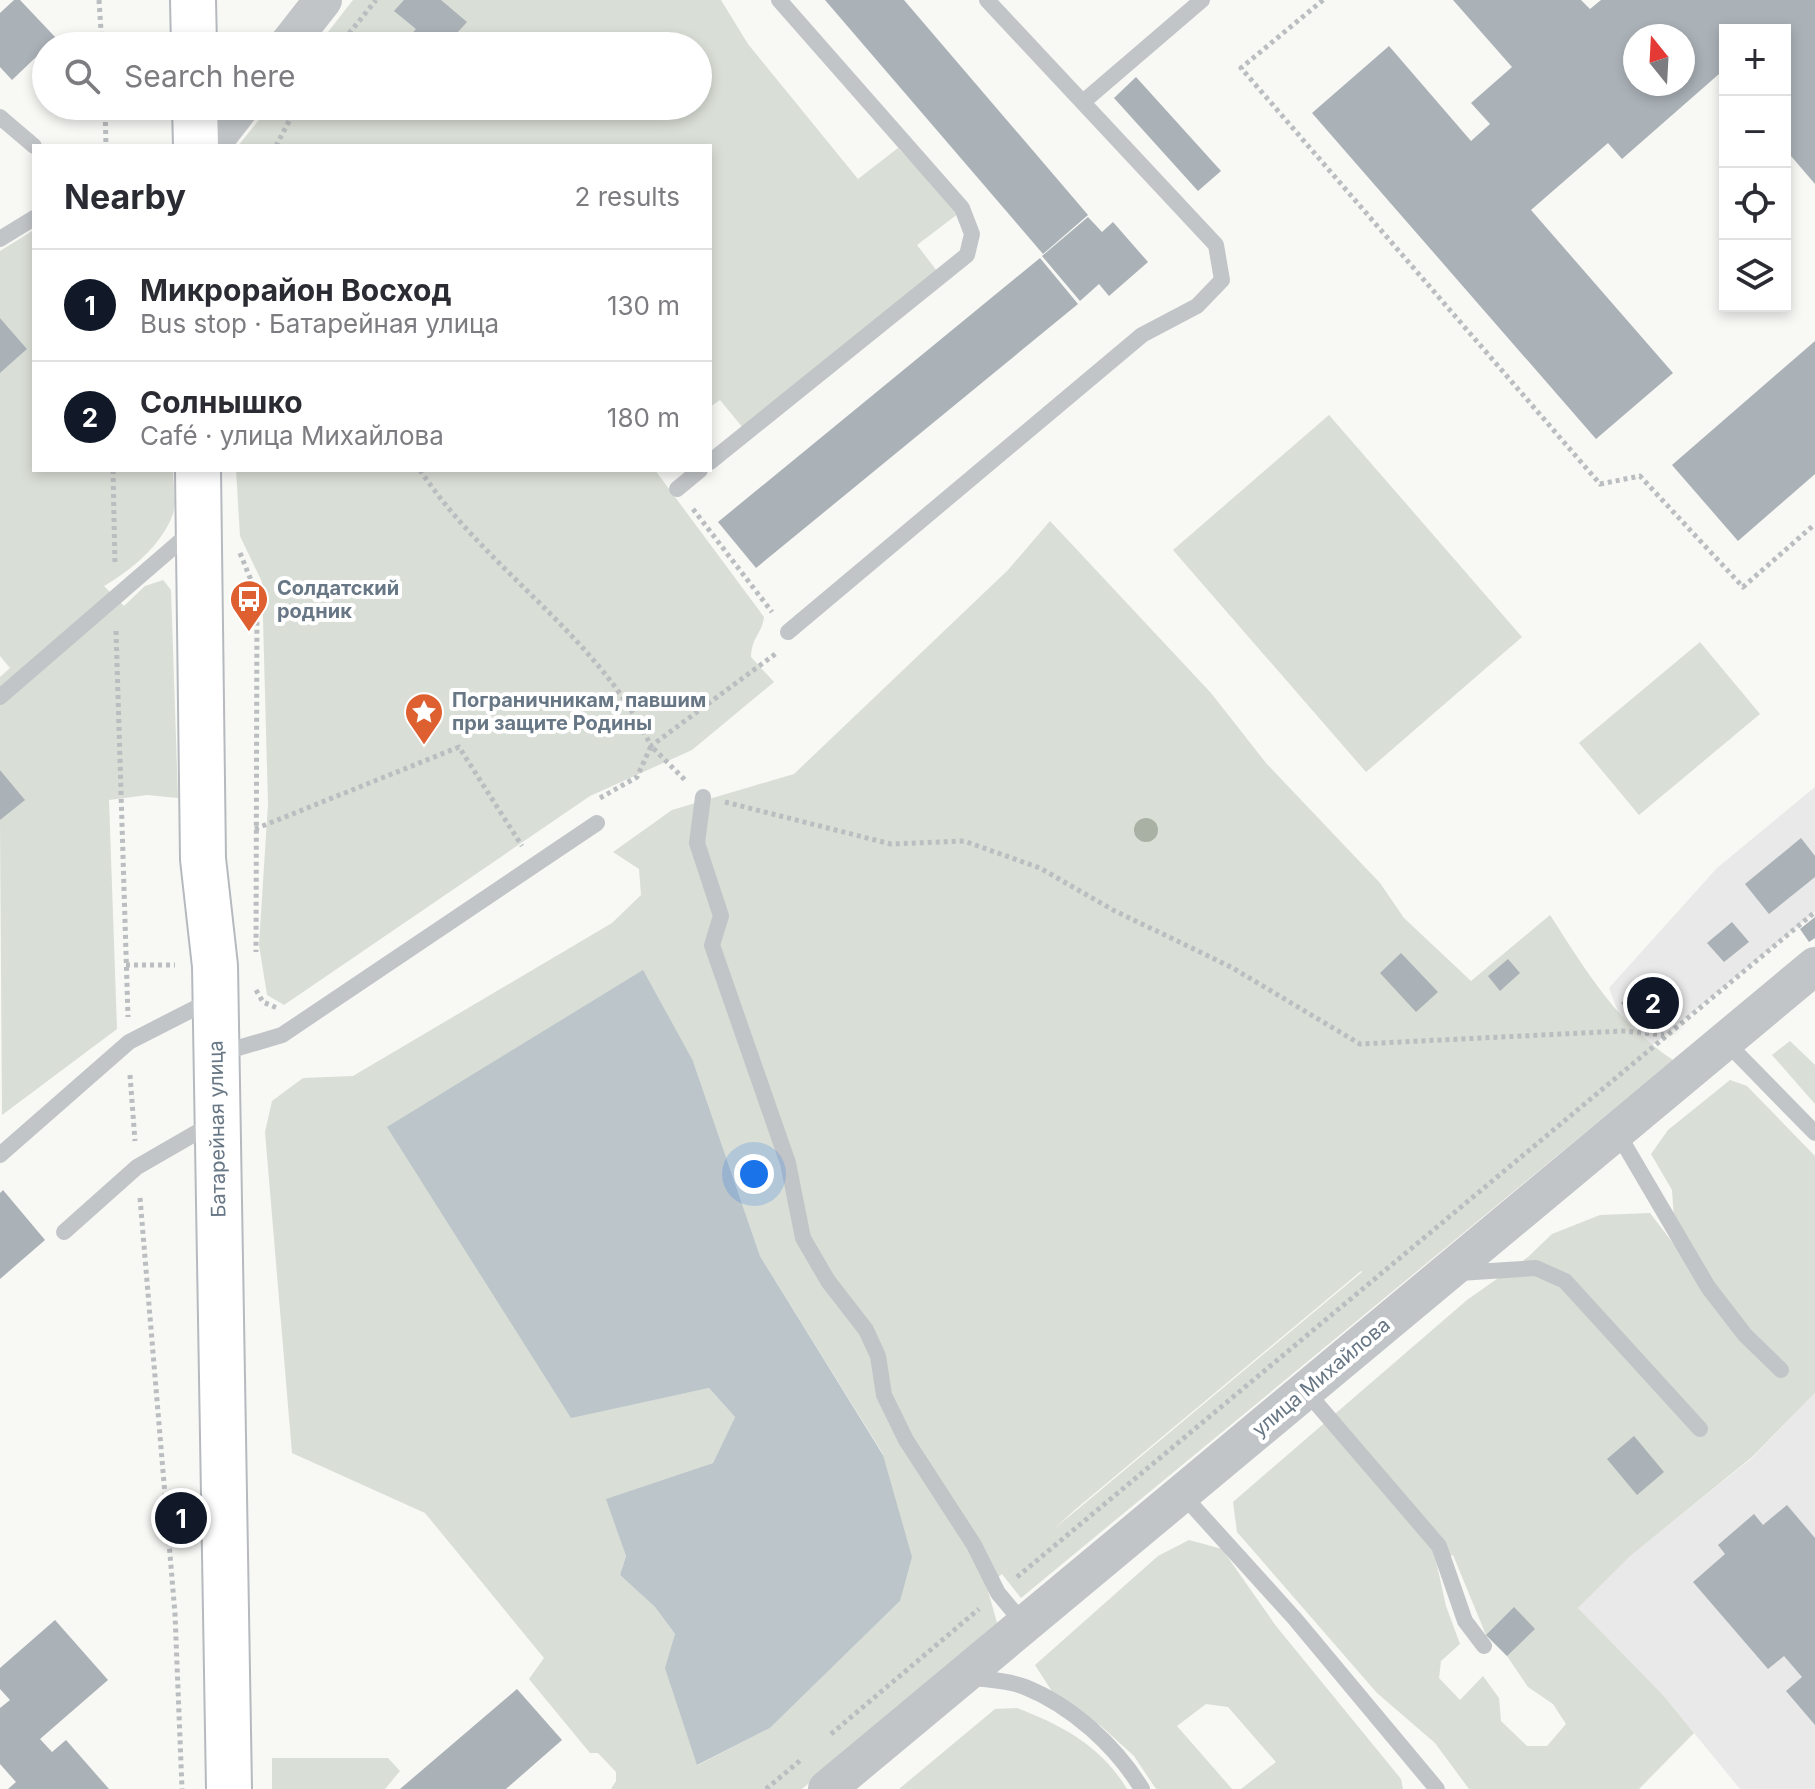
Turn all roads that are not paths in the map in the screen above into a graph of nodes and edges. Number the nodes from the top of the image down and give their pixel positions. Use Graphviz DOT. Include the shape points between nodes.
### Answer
graph roads {
  1 [pos="193,0"];
  2 [pos="323,0"];
  3 [pos="779,0"];
  4 [pos="987,0"];
  5 [pos="1202,0"];
  6 [pos="194,32"];
  7 [pos="298,32"];
  8 [pos="1083,102"];
  9 [pos="0,117"];
  10 [pos="195,120"];
  11 [pos="230,120"];
  12 [pos="32,144"];
  13 [pos="196,144"];
  14 [pos="212,144"];
  15 [pos="32,219"];
  16 [pos="0,239"];
  17 [pos="712,460"];
  18 [pos="199,472"];
  19 [pos="698,472"];
  20 [pos="677,489"];
  21 [pos="216,533"];
  22 [pos="788,632"];
  23 [pos="0,697"];
  24 [pos="703,797"];
  25 [pos="597,823"];
  26 [pos="1815,966"];
  27 [pos="216,998"];
  28 [pos="1724,1040"];
  29 [pos="216,1055"];
  30 [pos="216,1121"];
  31 [pos="1616,1130"];
  32 [pos="1815,1133"];
  33 [pos="0,1155"];
  34 [pos="64,1232"];
  35 [pos="1442,1275"];
  36 [pos="1781,1370"];
  37 [pos="1305,1390"];
  38 [pos="1700,1429"];
  39 [pos="1182,1494"];
  40 [pos="1025,1625"];
  41 [pos="1484,1646"];
  42 [pos="963,1676"];
  43 [pos="229,1789"];
  44 [pos="827,1789"];
  45 [pos="1142,1789"];
  46 [pos="1437,1789"];
  1 -- 6 [label="main road"];
  2 -- 7 [label="street"];
  3 -- 17 [label="lane" via="962,208 972,234 967,255"];
  4 -- 8 [label="lane"];
  5 -- 8 [label="lane"];
  8 -- 22 [label="lane" via="1216,245 1222,280 1197,306 1142,335"];
  9 -- 12 [label="lane"];
  10 -- 13 [label="main road"];
  11 -- 14 [label="street"];
  15 -- 16 [label="lane"];
  18 -- 21 [label="main road, Батарейная улица"];
  19 -- 20 [label="lane"];
  21 -- 23 [label="lane" via="116,597"];
  21 -- 27 [label="main road, Батарейная улица" via="203,859"];
  24 -- 40 [label="lane" via="697,843 721,916 712,945 788,1163 803,1238 866,1330 878,1356 884,1395 906,1440 974,1545 998,1593"];
  25 -- 29 [label="lane" via="282,1035"];
  26 -- 28 [label="street, улица Михайлова"];
  27 -- 29 [label="main road, Батарейная улица"];
  27 -- 33 [label="lane" via="129,1042"];
  28 -- 31 [label="street, улица Михайлова"];
  28 -- 32 [label="lane"];
  29 -- 30 [label="main road, Батарейная улица"];
  30 -- 34 [label="lane" via="137,1167"];
  30 -- 43 [label="main road, Батарейная улица"];
  31 -- 35 [label="street, улица Михайлова"];
  31 -- 36 [label="lane" via="1708,1287"];
  35 -- 37 [label="street, улица Михайлова"];
  35 -- 38 [label="lane" via="1536,1268 1565,1281"];
  37 -- 39 [label="street, улица Михайлова"];
  37 -- 41 [label="lane" via="1439,1546 1465,1621"];
  39 -- 40 [label="street, улица Михайлова"];
  39 -- 46 [label="lane"];
  40 -- 42 [label="street, улица Михайлова"];
  42 -- 44 [label="street, улица Михайлова"];
  42 -- 45 [label="lane" via="1023,1686 1059,1706 1127,1764"];
}
